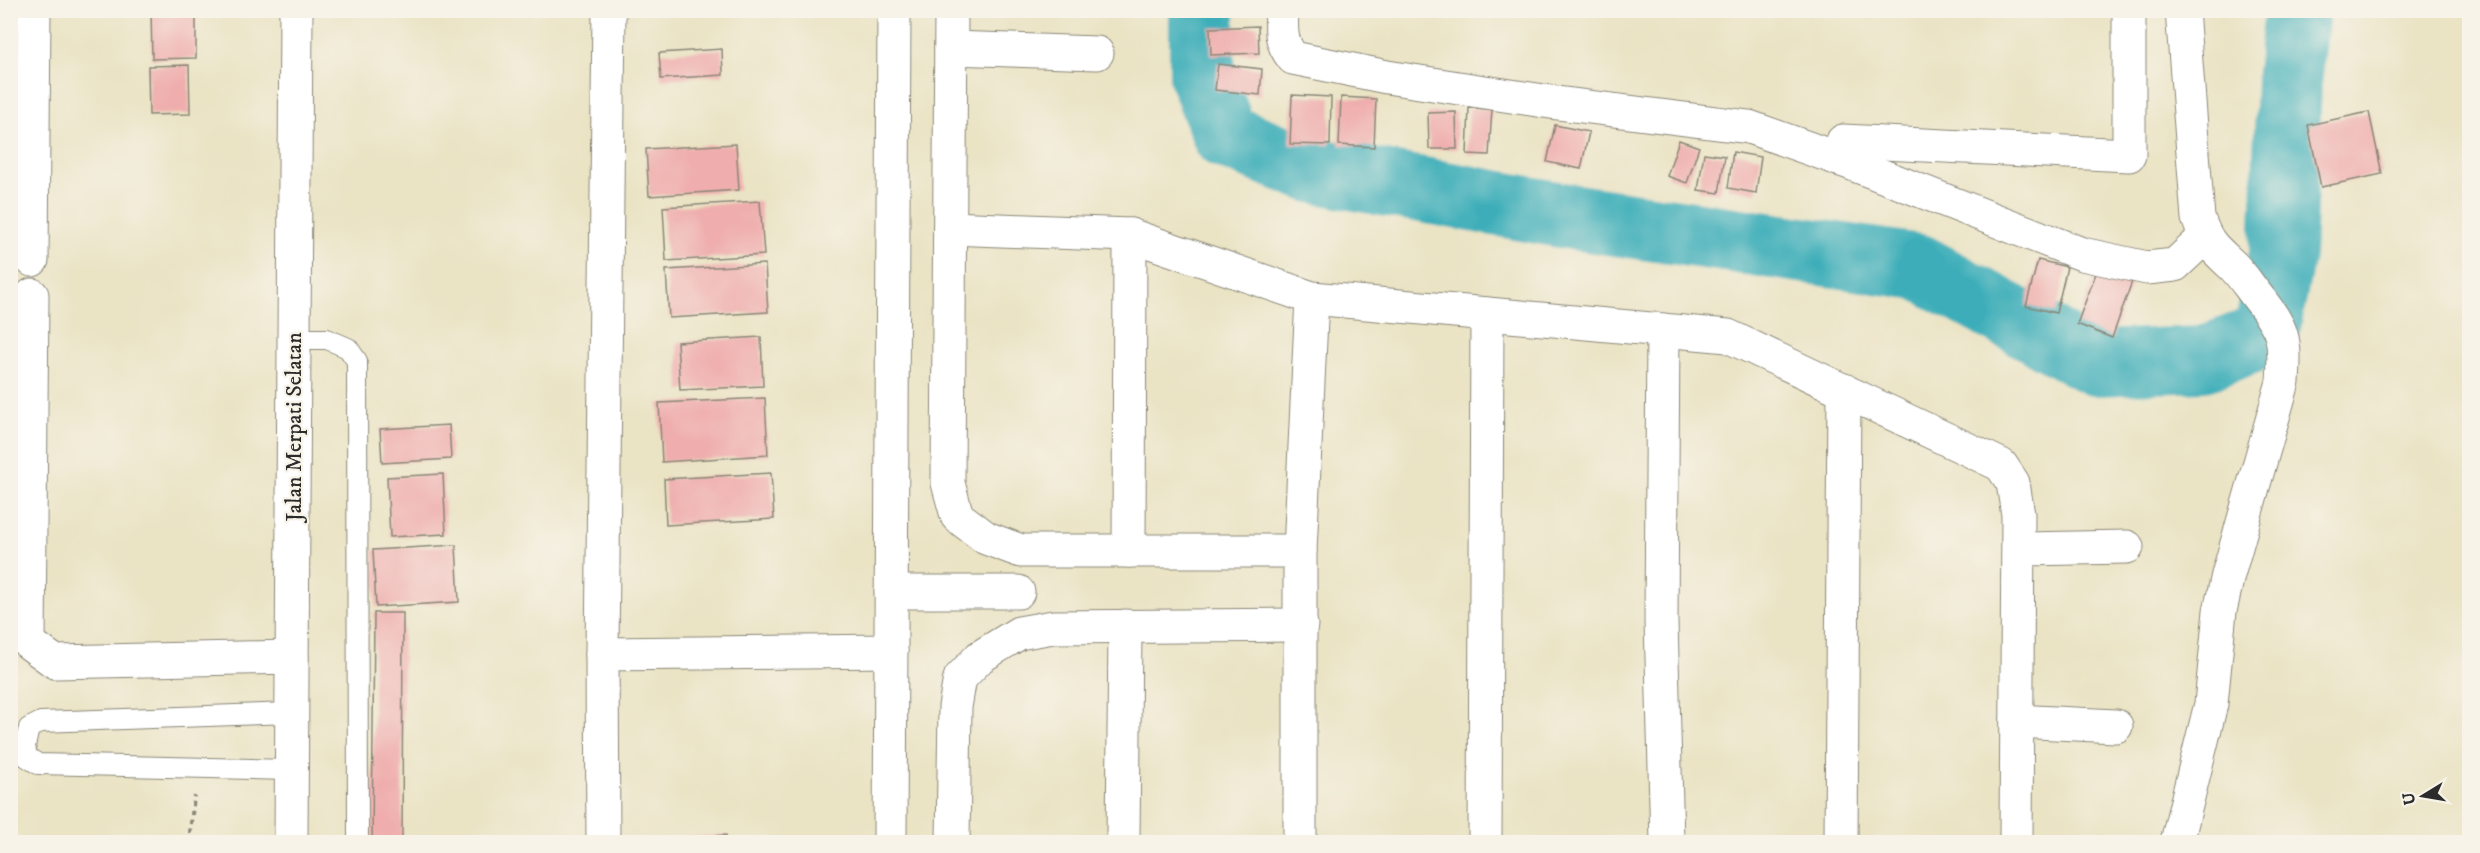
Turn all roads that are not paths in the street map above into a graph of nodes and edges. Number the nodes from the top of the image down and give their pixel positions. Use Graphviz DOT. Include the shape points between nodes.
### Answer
graph roads {
  1 [pos="34,10"];
  2 [pos="297,10"];
  3 [pos="609,10"];
  4 [pos="894,10"];
  5 [pos="951,10"];
  6 [pos="1282,10"];
  7 [pos="2129,10"];
  8 [pos="2182,10"];
  9 [pos="951,48"];
  10 [pos="1096,53"];
  11 [pos="1843,141"];
  12 [pos="21,191"];
  13 [pos="950,228"];
  14 [pos="1131,235"];
  15 [pos="2205,237"];
  16 [pos="32,260"];
  17 [pos="32,295"];
  18 [pos="1312,298"];
  19 [pos="1487,314"];
  20 [pos="1663,330"];
  21 [pos="294,339"];
  22 [pos="21,369"];
  23 [pos="1844,390"];
  24 [pos="20,544"];
  25 [pos="2127,547"];
  26 [pos="2019,549"];
  27 [pos="1129,550"];
  28 [pos="1021,551"];
  29 [pos="1300,551"];
  30 [pos="891,592"];
  31 [pos="1018,592"];
  32 [pos="1301,625"];
  33 [pos="1125,627"];
  34 [pos="1019,633"];
  35 [pos="20,643"];
  36 [pos="891,651"];
  37 [pos="602,654"];
  38 [pos="292,657"];
  39 [pos="292,713"];
  40 [pos="2017,721"];
  41 [pos="2116,726"];
  42 [pos="291,770"];
  43 [pos="291,843"];
  44 [pos="358,843"];
  45 [pos="603,843"];
  46 [pos="890,843"];
  47 [pos="953,843"];
  48 [pos="1124,843"];
  49 [pos="1300,843"];
  50 [pos="1485,843"];
  51 [pos="1666,843"];
  52 [pos="1841,843"];
  53 [pos="2016,843"];
  54 [pos="2177,843"];
  1 -- 12 [label="street"];
  2 -- 21 [label="street, Jalan Merpati Selatan"];
  3 -- 37 [label="street"];
  4 -- 30 [label="street"];
  5 -- 9 [label="street"];
  6 -- 15 [label="street" via="1280,34 1284,48 1293,58 1546,102 1749,127 2082,255 2147,268 2175,265"];
  7 -- 11 [label="street" via="2128,154"];
  8 -- 15 [label="street" via="2198,218"];
  9 -- 10 [label="street"];
  9 -- 13 [label="street"];
  12 -- 16 [label="street"];
  13 -- 14 [label="street"];
  13 -- 28 [label="street" via="948,483 957,516 986,538"];
  14 -- 18 [label="street"];
  14 -- 27 [label="street"];
  15 -- 54 [label="street" via="2278,323 2285,351 2283,382 2220,611 2211,704"];
  17 -- 22 [label="street"];
  18 -- 19 [label="street"];
  18 -- 29 [label="street"];
  19 -- 20 [label="street"];
  19 -- 50 [label="street"];
  20 -- 23 [label="street" via="1728,336"];
  20 -- 51 [label="street" via="1661,621"];
  21 -- 38 [label="street, Jalan Merpati Selatan"];
  21 -- 44 [label="lane" via="327,339 348,348 357,361"];
  22 -- 24 [label="street"];
  23 -- 26 [label="street" via="2001,465 2013,483"];
  23 -- 52 [label="street"];
  24 -- 35 [label="street"];
  25 -- 26 [label="street"];
  26 -- 40 [label="street"];
  27 -- 28 [label="street"];
  27 -- 29 [label="street"];
  28 -- 31 [label="street"];
  29 -- 32 [label="street"];
  30 -- 31 [label="street"];
  30 -- 36 [label="street"];
  31 -- 34 [label="street"];
  32 -- 33 [label="street"];
  32 -- 49 [label="street"];
  33 -- 34 [label="street" via="1053,627"];
  33 -- 48 [label="street"];
  34 -- 47 [label="street" via="980,657 960,678 955,707"];
  35 -- 38 [label="street" via="55,662"];
  36 -- 37 [label="street"];
  36 -- 46 [label="street"];
  37 -- 45 [label="street"];
  38 -- 39 [label="street, Jalan Merpati Selatan"];
  39 -- 42 [label="street, Jalan Merpati Selatan"];
  39 -- 42 [label="lane" via="41,722 29,728 25,746 27,757 38,765"];
  40 -- 41 [label="street"];
  40 -- 53 [label="street"];
  42 -- 43 [label="street, Jalan Merpati Selatan"];
}
